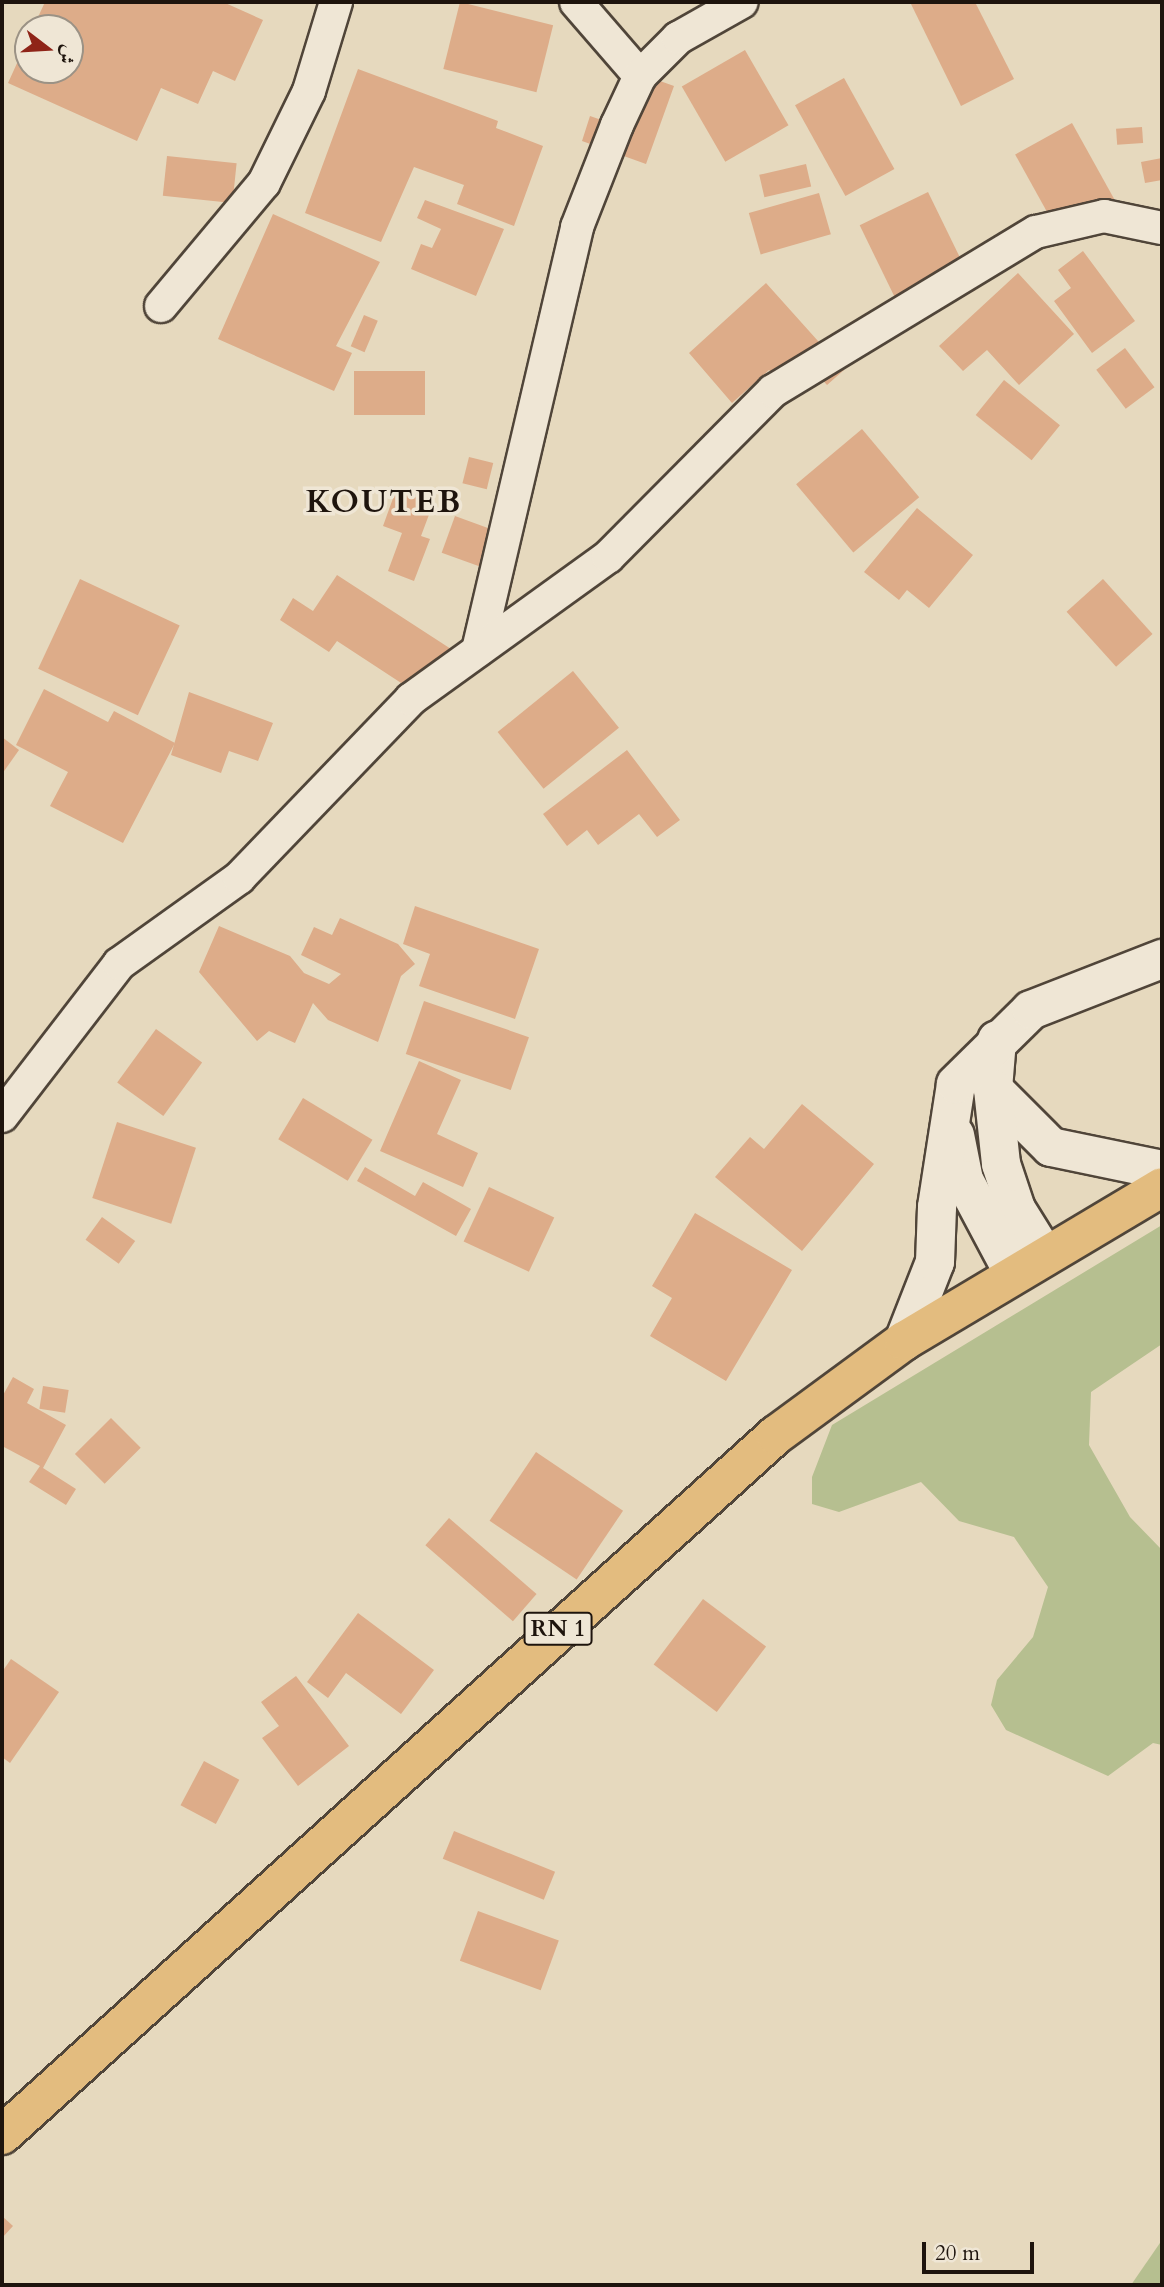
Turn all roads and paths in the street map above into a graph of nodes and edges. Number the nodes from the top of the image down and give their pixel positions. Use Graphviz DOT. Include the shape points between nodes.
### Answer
graph roads {
  1 [pos="336,2"];
  2 [pos="576,2"];
  3 [pos="742,2"];
  4 [pos="640,76"];
  5 [pos="1162,228"];
  6 [pos="161,306"];
  7 [pos="478,650"];
  8 [pos="1162,959"];
  9 [pos="997,1040"];
  10 [pos="993,1089"];
  11 [pos="951,1113"];
  12 [pos="2,1116"];
  13 [pos="1162,1170"];
  14 [pos="1162,1187"];
  15 [pos="1028,1263"];
  16 [pos="904,1340"];
  17 [pos="2,2135"];
  1 -- 6 [label="street" via="309,91 264,183"];
  2 -- 4 [label="street"];
  3 -- 4 [label="street" via="678,38"];
  4 -- 7 [label="street" via="577,227"];
  5 -- 7 [label="street" via="1104,216 1036,232 858,337 773,391 608,557"];
  7 -- 12 [label="street" via="411,699 239,878 119,964"];
  8 -- 9 [label="main road" via="1031,1010"];
  9 -- 10 [label="main road"];
  9 -- 11 [label="main road" via="956,1084"];
  10 -- 13 [label="main road" via="1051,1147"];
  10 -- 15 [label="main road" via="1001,1164"];
  11 -- 15 [label="main road" via="964,1180"];
  11 -- 16 [label="main road" via="934,1262"];
  14 -- 15 [label="main road, RN 1"];
  15 -- 16 [label="main road, RN 1"];
  16 -- 17 [label="main road, RN 1" via="756,1452"];
}
